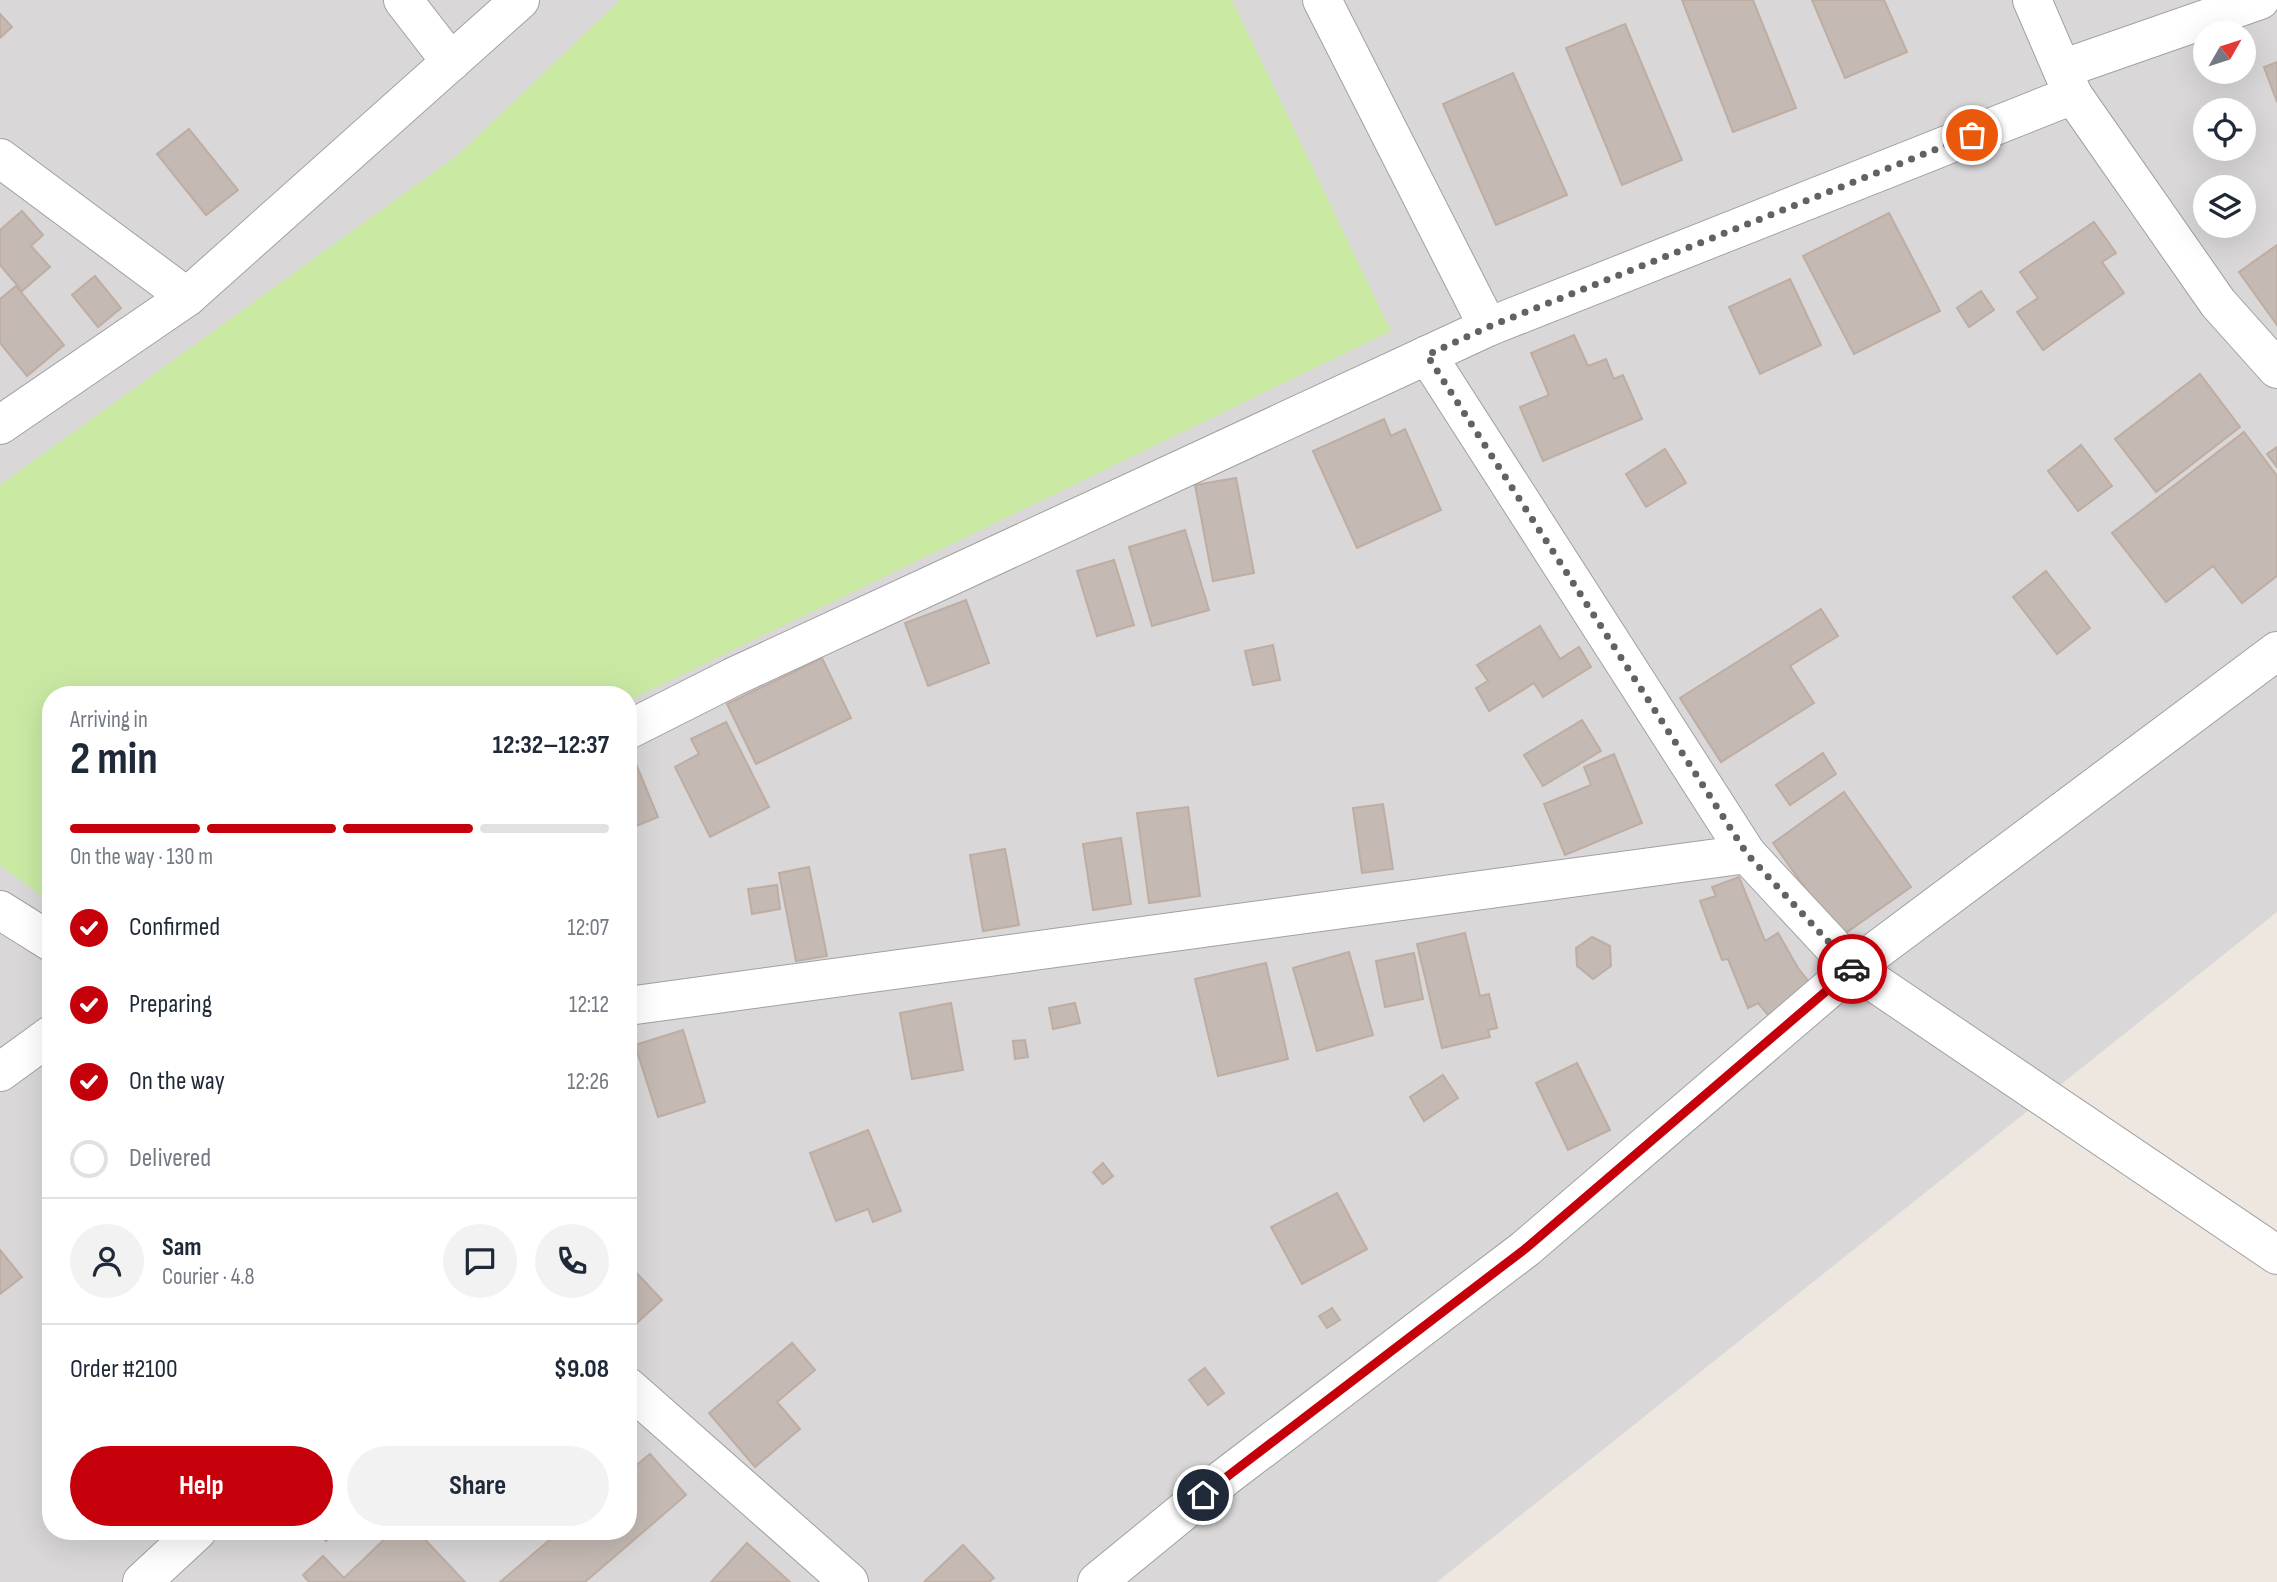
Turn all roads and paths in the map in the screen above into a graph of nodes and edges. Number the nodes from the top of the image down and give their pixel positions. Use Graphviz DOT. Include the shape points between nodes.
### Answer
graph roads {
  1 [pos="403,0"];
  2 [pos="520,0"];
  3 [pos="1322,0"];
  4 [pos="2032,0"];
  5 [pos="2260,0"];
  6 [pos="451,62"];
  7 [pos="2068,82"];
  8 [pos="0,158"];
  9 [pos="187,297"];
  10 [pos="1488,327"];
  11 [pos="1427,355"];
  12 [pos="2277,369"];
  13 [pos="0,425"];
  14 [pos="2277,651"];
  15 [pos="637,725"];
  16 [pos="1747,854"];
  17 [pos="0,909"];
  18 [pos="42,936"];
  19 [pos="1853,968"];
  20 [pos="637,1005"];
  21 [pos="42,1042"];
  22 [pos="0,1072"];
  23 [pos="2277,1255"];
  24 [pos="637,1395"];
  25 [pos="187,1540"];
  26 [pos="142,1582"];
  27 [pos="849,1582"];
  28 [pos="1097,1582"];
  1 -- 6 [label="street"];
  2 -- 6 [label="street"];
  3 -- 10 [label="street"];
  4 -- 7 [label="street"];
  5 -- 7 [label="street"];
  6 -- 9 [label="street"];
  7 -- 10 [label="street"];
  7 -- 12 [label="street" via="2218,303"];
  8 -- 9 [label="street"];
  9 -- 13 [label="street"];
  10 -- 11 [label="street"];
  11 -- 15 [label="street"];
  11 -- 16 [label="street"];
  14 -- 19 [label="street"];
  16 -- 19 [label="street"];
  16 -- 20 [label="street"];
  17 -- 18 [label="street"];
  19 -- 23 [label="street"];
  19 -- 28 [label="street" via="1525,1249 1224,1478"];
  21 -- 22 [label="street"];
  24 -- 27 [label="street"];
  25 -- 26 [label="street"];
}
